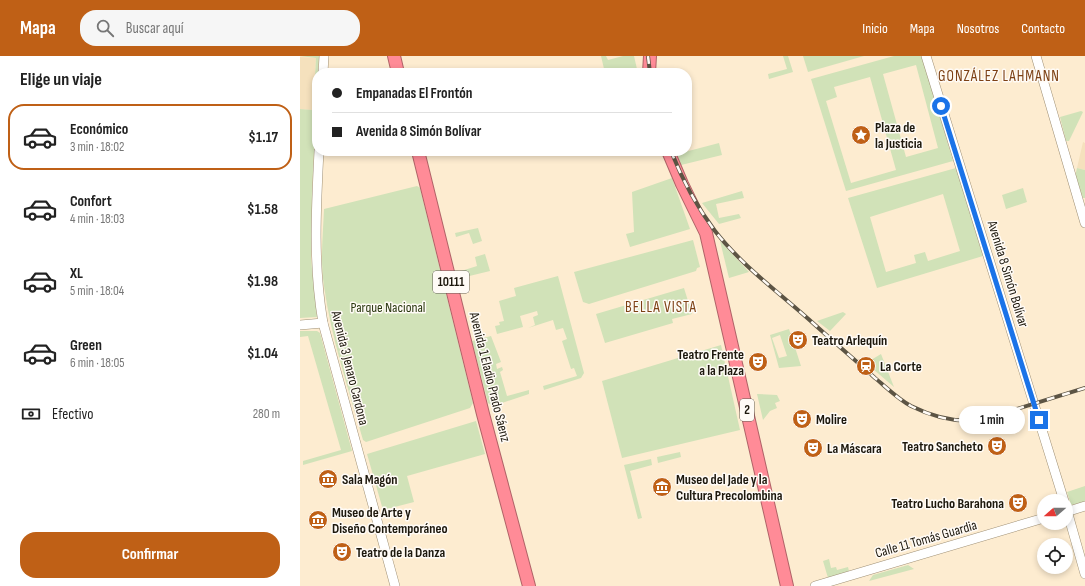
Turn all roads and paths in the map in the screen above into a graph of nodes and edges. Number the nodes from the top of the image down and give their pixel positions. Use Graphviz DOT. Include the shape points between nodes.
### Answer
graph roads {
  1 [pos="324,56"];
  2 [pos="394,56"];
  3 [pos="650,56"];
  4 [pos="926,56"];
  5 [pos="1036,56"];
  6 [pos="323,68"];
  7 [pos="397,68"];
  8 [pos="649,68"];
  9 [pos="319,156"];
  10 [pos="419,156"];
  11 [pos="670,156"];
  12 [pos="1085,223"];
  13 [pos="323,322"];
  14 [pos="300,325"];
  15 [pos="1062,494"];
  16 [pos="1085,506"];
  17 [pos="1073,509"];
  18 [pos="1037,520"];
  19 [pos="1072,530"];
  20 [pos="1085,574"];
  21 [pos="395,586"];
  22 [pos="529,586"];
  23 [pos="787,586"];
  24 [pos="815,586"];
  1 -- 6 [label="street"];
  2 -- 7 [label="highway"];
  3 -- 8 [label="highway"];
  4 -- 15 [label="street, Avenida 8 Simón Bolívar"];
  5 -- 12 [label="street"];
  9 -- 13 [label="street, Avenida 3 Jenaro Cardona" via="316,261"];
  10 -- 22 [label="highway, Avenida 1 Eladio Prado Sáenz / 10111" via="483,414"];
  11 -- 23 [label="highway, 2" via="706,233"];
  13 -- 14 [label="street"];
  13 -- 21 [label="street, Avenida 3 Jenaro Cardona"];
  16 -- 17 [label="street"];
  18 -- 24 [label="street, Calle 11 Tomás Guardia"];
  19 -- 20 [label="street"];
}
